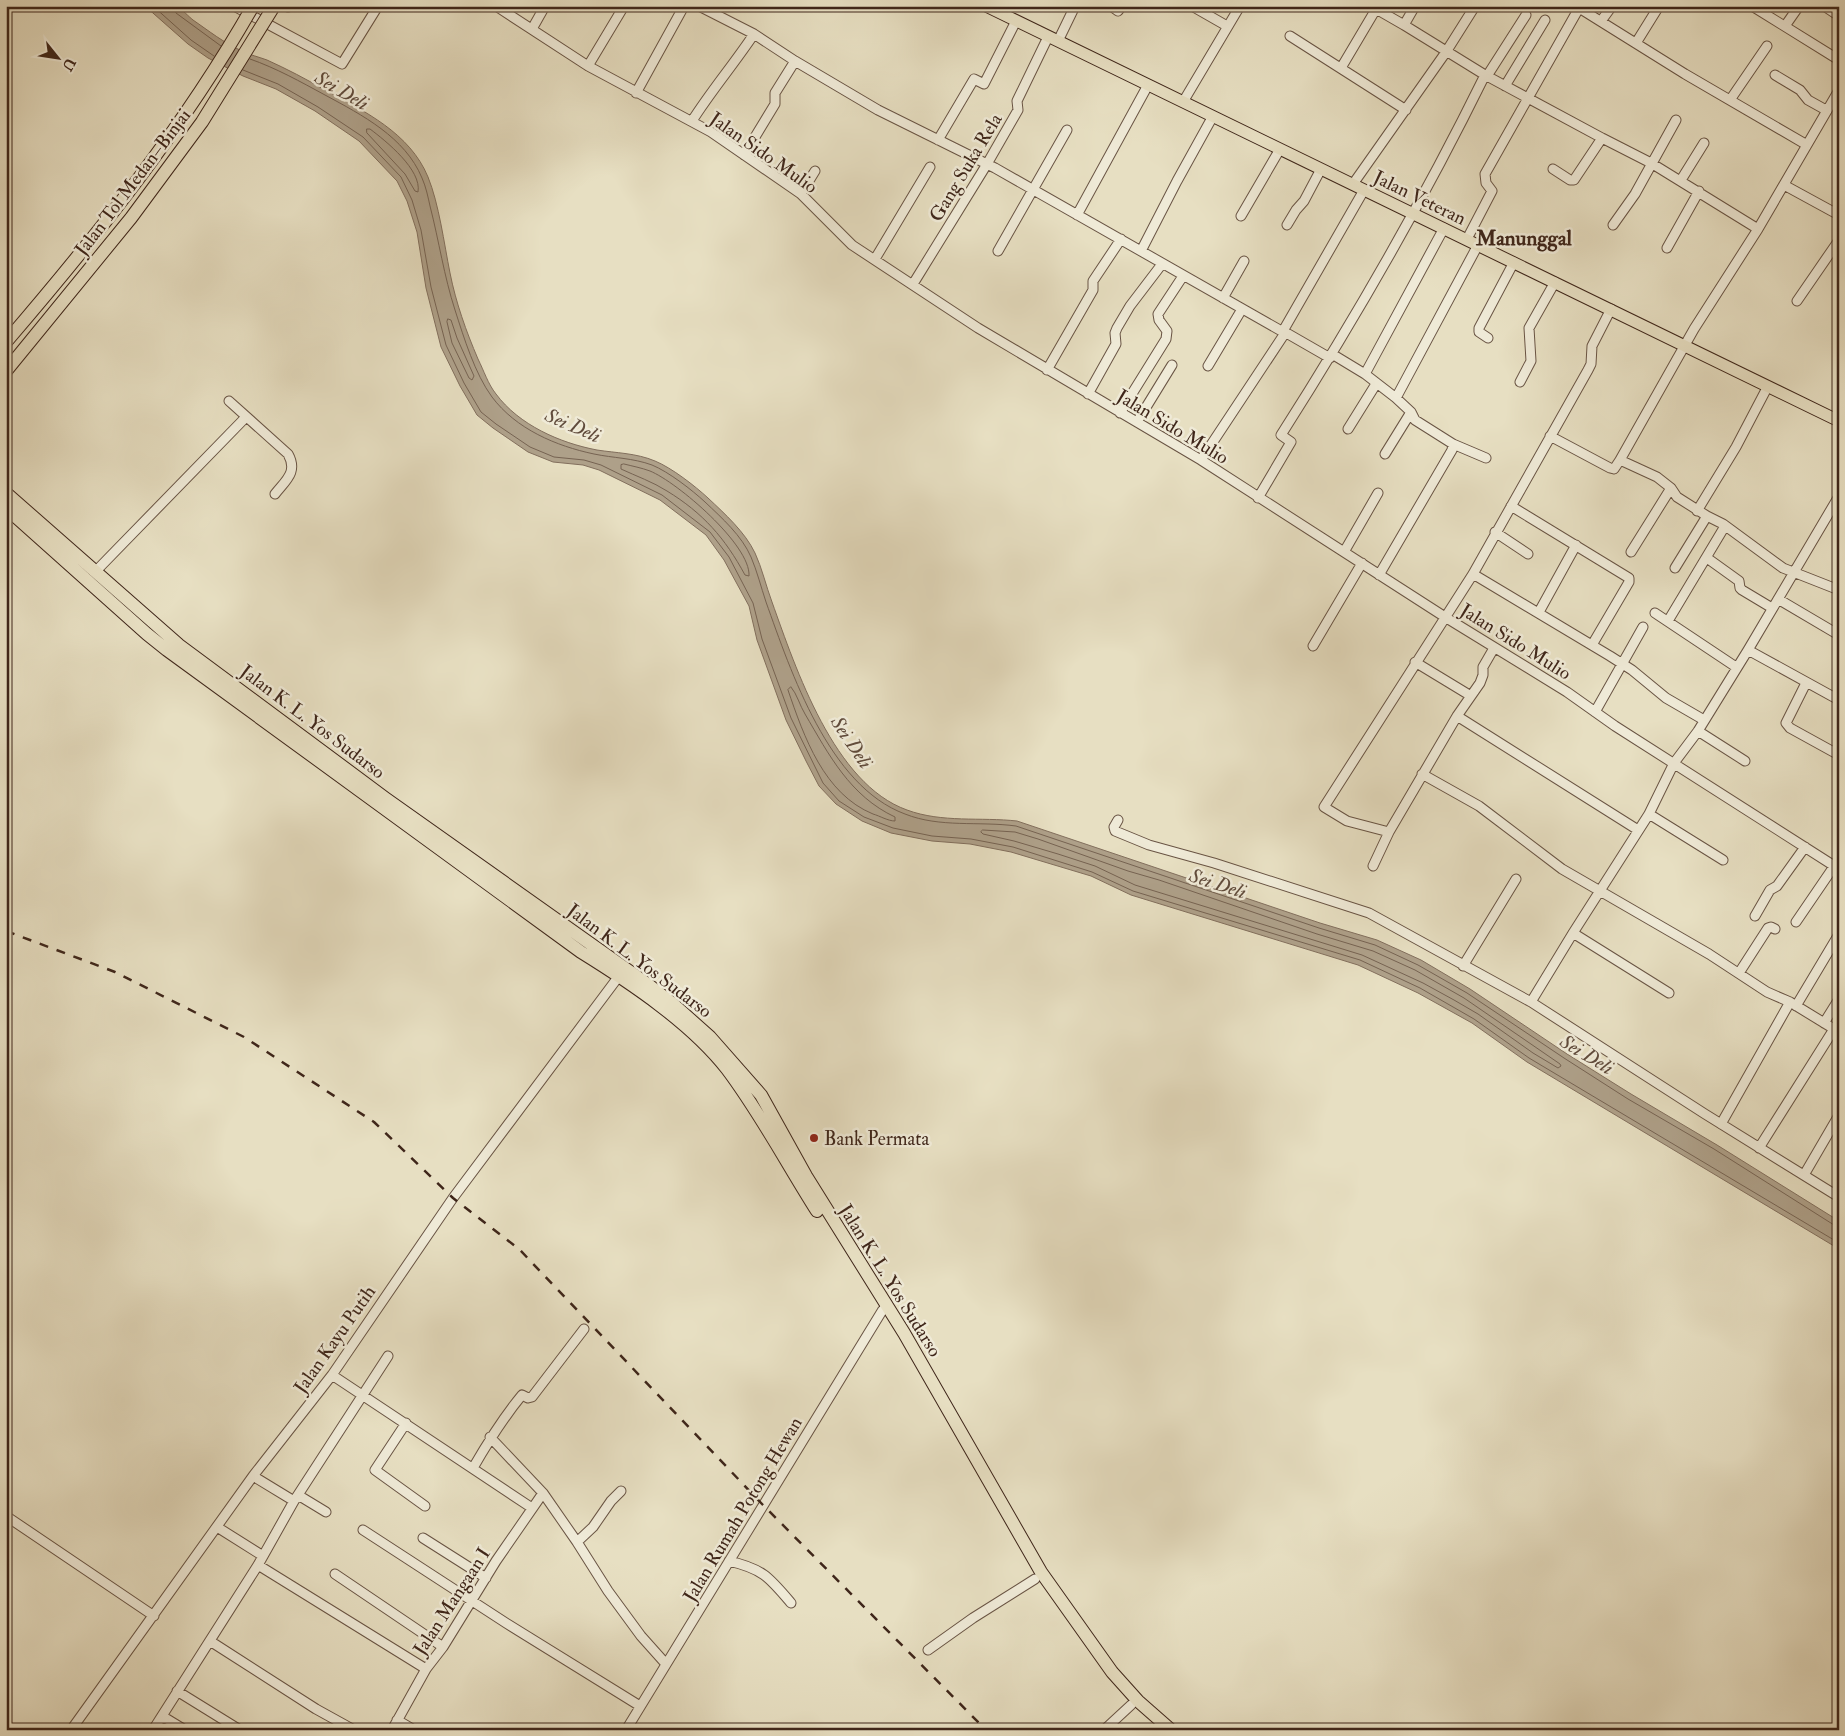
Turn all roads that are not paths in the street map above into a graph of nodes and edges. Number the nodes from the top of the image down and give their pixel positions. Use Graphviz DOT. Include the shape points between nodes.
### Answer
graph roads {
  1 [pos="234,6"];
  2 [pos="254,6"];
  3 [pos="274,6"];
  4 [pos="378,6"];
  5 [pos="496,6"];
  6 [pos="544,6"];
  7 [pos="624,6"];
  8 [pos="684,6"];
  9 [pos="699,6"];
  10 [pos="986,6"];
  11 [pos="1075,6"];
  12 [pos="1111,6"];
  13 [pos="1122,6"];
  14 [pos="1192,6"];
  15 [pos="1240,6"];
  16 [pos="1415,6"];
  17 [pos="1475,6"];
  18 [pos="1612,6"];
  19 [pos="1659,6"];
  20 [pos="1752,6"];
  21 [pos="1799,6"];
  22 [pos="1824,6"];
  23 [pos="1578,7"];
  24 [pos="1379,8"];
  25 [pos="1526,15"];
  26 [pos="1839,16"];
  27 [pos="1545,20"];
  28 [pos="1016,21"];
  29 [pos="1602,21"];
  30 [pos="1404,25"];
  31 [pos="1227,26"];
  32 [pos="1785,26"];
  33 [pos="532,29"];
  34 [pos="754,34"];
  35 [pos="1290,36"];
  36 [pos="1053,39"];
  37 [pos="1636,43"];
  38 [pos="1767,46"];
  39 [pos="1446,52"];
  40 [pos="1839,60"];
  41 [pos="795,61"];
  42 [pos="588,66"];
  43 [pos="1341,68"];
  44 [pos="1775,74"];
  45 [pos="1486,75"];
  46 [pos="1148,85"];
  47 [pos="1505,86"];
  48 [pos="1839,90"];
  49 [pos="636,93"];
  50 [pos="1529,98"];
  51 [pos="1730,100"];
  52 [pos="1183,102"];
  53 [pos="1406,110"];
  54 [pos="1826,110"];
  55 [pos="1213,116"];
  56 [pos="1676,120"];
  57 [pos="692,121"];
  58 [pos="1067,130"];
  59 [pos="1602,138"];
  60 [pos="938,140"];
  61 [pos="1704,143"];
  62 [pos="1807,145"];
  63 [pos="1280,149"];
  64 [pos="744,155"];
  65 [pos="1651,163"];
  66 [pos="987,164"];
  67 [pos="930,167"];
  68 [pos="1321,168"];
  69 [pos="1553,169"];
  70 [pos="815,172"];
  71 [pos="1681,180"];
  72 [pos="1353,184"];
  73 [pos="1784,185"];
  74 [pos="1033,190"];
  75 [pos="1364,190"];
  76 [pos="1699,191"];
  77 [pos="801,194"];
  78 [pos="1413,213"];
  79 [pos="1077,215"];
  80 [pos="1839,215"];
  81 [pos="1241,216"];
  82 [pos="1287,225"];
  83 [pos="1613,225"];
  84 [pos="1444,228"];
  85 [pos="1758,229"];
  86 [pos="1121,239"];
  87 [pos="1466,239"];
  88 [pos="1839,240"];
  89 [pos="1478,245"];
  90 [pos="1667,248"];
  91 [pos="998,251"];
  92 [pos="1141,251"];
  93 [pos="875,260"];
  94 [pos="1244,261"];
  95 [pos="1514,262"];
  96 [pos="1162,264"];
  97 [pos="1183,276"];
  98 [pos="1555,282"];
  99 [pos="914,284"];
  100 [pos="1223,298"];
  101 [pos="1798,301"];
  102 [pos="1242,309"];
  103 [pos="1611,309"];
  104 [pos="1284,332"];
  105 [pos="1488,338"];
  106 [pos="6,342"];
  107 [pos="1685,345"];
  108 [pos="1331,356"];
  109 [pos="1172,365"];
  110 [pos="1208,366"];
  111 [pos="1047,370"];
  112 [pos="6,371"];
  113 [pos="1365,374"];
  114 [pos="1520,382"];
  115 [pos="1376,384"];
  116 [pos="1768,386"];
  117 [pos="1088,394"];
  118 [pos="1396,398"];
  119 [pos="229,401"];
  120 [pos="1410,412"];
  121 [pos="1120,413"];
  122 [pos="246,417"];
  123 [pos="1839,421"];
  124 [pos="1136,422"];
  125 [pos="1348,429"];
  126 [pos="1550,436"];
  127 [pos="1453,444"];
  128 [pos="1385,454"];
  129 [pos="1486,458"];
  130 [pos="1201,460"];
  131 [pos="1620,460"];
  132 [pos="1671,488"];
  133 [pos="6,493"];
  134 [pos="1378,493"];
  135 [pos="275,494"];
  136 [pos="1839,496"];
  137 [pos="1258,498"];
  138 [pos="1510,506"];
  139 [pos="6,508"];
  140 [pos="1697,511"];
  141 [pos="1706,516"];
  142 [pos="1725,526"];
  143 [pos="1495,532"];
  144 [pos="1576,544"];
  145 [pos="1344,552"];
  146 [pos="1631,552"];
  147 [pos="1528,554"];
  148 [pos="1707,558"];
  149 [pos="1362,563"];
  150 [pos="1675,568"];
  151 [pos="95,572"];
  152 [pos="1795,572"];
  153 [pos="1379,574"];
  154 [pos="1473,574"];
  155 [pos="1839,590"];
  156 [pos="1778,599"];
  157 [pos="1772,608"];
  158 [pos="1539,612"];
  159 [pos="1654,613"];
  160 [pos="1445,617"];
  161 [pos="1668,621"];
  162 [pos="1643,627"];
  163 [pos="1839,635"];
  164 [pos="1313,646"];
  165 [pos="1592,646"];
  166 [pos="1494,648"];
  167 [pos="1748,650"];
  168 [pos="1415,662"];
  169 [pos="1622,664"];
  170 [pos="1736,667"];
  171 [pos="1806,683"];
  172 [pos="1471,696"];
  173 [pos="1839,700"];
  174 [pos="1595,712"];
  175 [pos="1457,716"];
  176 [pos="1704,720"];
  177 [pos="1698,731"];
  178 [pos="1839,755"];
  179 [pos="1745,761"];
  180 [pos="1674,763"];
  181 [pos="1422,774"];
  182 [pos="1649,814"];
  183 [pos="1118,820"];
  184 [pos="1638,830"];
  185 [pos="1389,832"];
  186 [pos="1805,847"];
  187 [pos="1723,860"];
  188 [pos="1837,865"];
  189 [pos="1373,866"];
  190 [pos="1516,880"];
  191 [pos="1601,890"];
  192 [pos="1755,916"];
  193 [pos="1796,922"];
  194 [pos="1775,929"];
  195 [pos="1573,933"];
  196 [pos="1839,934"];
  197 [pos="1463,966"];
  198 [pos="622,972"];
  199 [pos="1739,973"];
  200 [pos="1670,993"];
  201 [pos="1839,999"];
  202 [pos="1531,1002"];
  203 [pos="1793,1004"];
  204 [pos="1824,1023"];
  205 [pos="1836,1031"];
  206 [pos="1839,1115"];
  207 [pos="1721,1124"];
  208 [pos="1759,1148"];
  209 [pos="1804,1175"];
  210 [pos="1839,1197"];
  211 [pos="884,1308"];
  212 [pos="584,1329"];
  213 [pos="388,1356"];
  214 [pos="332,1375"];
  215 [pos="362,1394"];
  216 [pos="406,1423"];
  217 [pos="490,1437"];
  218 [pos="473,1468"];
  219 [pos="253,1476"];
  220 [pos="621,1491"];
  221 [pos="543,1493"];
  222 [pos="296,1498"];
  223 [pos="425,1506"];
  224 [pos="532,1508"];
  225 [pos="326,1512"];
  226 [pos="6,1516"];
  227 [pos="217,1527"];
  228 [pos="363,1530"];
  229 [pos="423,1538"];
  230 [pos="577,1542"];
  231 [pos="260,1561"];
  232 [pos="729,1561"];
  233 [pos="335,1574"];
  234 [pos="486,1578"];
  235 [pos="1035,1579"];
  236 [pos="472,1600"];
  237 [pos="791,1602"];
  238 [pos="154,1616"];
  239 [pos="210,1641"];
  240 [pos="444,1648"];
  241 [pos="928,1650"];
  242 [pos="666,1664"];
  243 [pos="426,1669"];
  244 [pos="178,1691"];
  245 [pos="1130,1705"];
  246 [pos="640,1706"];
  247 [pos="162,1716"];
  248 [pos="397,1720"];
  249 [pos="71,1730"];
  250 [pos="153,1730"];
  251 [pos="185,1730"];
  252 [pos="240,1730"];
  253 [pos="354,1730"];
  254 [pos="392,1730"];
  255 [pos="414,1730"];
  256 [pos="626,1730"];
  257 [pos="1104,1730"];
  258 [pos="1157,1730"];
  259 [pos="1172,1730"];
  1 -- 4 [label="street" via="342,64"];
  2 -- 106 [label="highway, Jalan Tol Medan–Binjai, bridge" via="189,109 118,206"];
  3 -- 112 [label="highway, Jalan Tol Medan–Binjai, bridge" via="202,122 131,218"];
  5 -- 33 [label="street, Jalan Sido Mulio"];
  6 -- 33 [label="street"];
  7 -- 42 [label="street"];
  8 -- 49 [label="street"];
  9 -- 34 [label="street"];
  10 -- 28 [label="main road, Jalan Veteran"];
  11 -- 36 [label="street, Gang Suka Rela"];
  12 -- 13 [label="street" via="1118,11"];
  14 -- 31 [label="street"];
  15 -- 31 [label="street"];
  16 -- 30 [label="street"];
  17 -- 39 [label="street"];
  18 -- 29 [label="street"];
  19 -- 37 [label="street"];
  20 -- 32 [label="street"];
  21 -- 32 [label="street"];
  22 -- 26 [label="street"];
  23 -- 29 [label="street"];
  23 -- 50 [label="street"];
  24 -- 30 [label="street"];
  24 -- 43 [label="street"];
  25 -- 45 [label="street"];
  27 -- 47 [label="street"];
  28 -- 36 [label="main road, Jalan Veteran"];
  28 -- 60 [label="street" via="984,84 974,79"];
  29 -- 37 [label="street"];
  30 -- 39 [label="street"];
  31 -- 52 [label="street"];
  32 -- 40 [label="street"];
  33 -- 42 [label="street, Jalan Sido Mulio"];
  34 -- 41 [label="street"];
  34 -- 57 [label="street"];
  35 -- 43 [label="street"];
  36 -- 46 [label="main road, Jalan Veteran"];
  36 -- 66 [label="street, Gang Suka Rela" via="1017,101 1018,110"];
  37 -- 51 [label="street"];
  38 -- 51 [label="street"];
  39 -- 45 [label="street"];
  39 -- 53 [label="street"];
  41 -- 60 [label="street" via="878,110"];
  41 -- 64 [label="street" via="775,93 775,104"];
  42 -- 49 [label="street, Jalan Sido Mulio"];
  43 -- 53 [label="street"];
  44 -- 54 [label="street"];
  45 -- 47 [label="street"];
  45 -- 78 [label="street"];
  46 -- 52 [label="main road, Jalan Veteran"];
  46 -- 79 [label="street"];
  47 -- 50 [label="street"];
  48 -- 54 [label="street"];
  49 -- 57 [label="street, Jalan Sido Mulio"];
  50 -- 59 [label="street"];
  50 -- 87 [label="street" via="1484,174 1492,191"];
  51 -- 62 [label="street"];
  52 -- 55 [label="main road, Jalan Veteran"];
  53 -- 72 [label="street"];
  54 -- 62 [label="street"];
  55 -- 63 [label="main road, Jalan Veteran"];
  55 -- 92 [label="street"];
  56 -- 65 [label="street"];
  57 -- 64 [label="street, Jalan Sido Mulio"];
  58 -- 74 [label="street"];
  59 -- 65 [label="street"];
  59 -- 69 [label="street" via="1574,180"];
  60 -- 66 [label="street"];
  61 -- 71 [label="street"];
  62 -- 73 [label="street"];
  63 -- 68 [label="main road, Jalan Veteran"];
  63 -- 81 [label="street"];
  64 -- 77 [label="street, Jalan Sido Mulio"];
  65 -- 71 [label="street"];
  65 -- 83 [label="street" via="1635,194"];
  66 -- 74 [label="street"];
  66 -- 99 [label="street, Gang Suka Rela"];
  67 -- 93 [label="street"];
  68 -- 72 [label="main road, Jalan Veteran"];
  68 -- 82 [label="street"];
  70 -- 77 [label="street"];
  71 -- 76 [label="street"];
  72 -- 75 [label="main road, Jalan Veteran"];
  73 -- 80 [label="street"];
  73 -- 85 [label="street"];
  74 -- 79 [label="street"];
  74 -- 91 [label="street"];
  75 -- 78 [label="main road, Jalan Veteran"];
  75 -- 104 [label="street"];
  76 -- 85 [label="street"];
  76 -- 90 [label="street"];
  77 -- 93 [label="street, Jalan Sido Mulio" via="852,245"];
  78 -- 84 [label="main road, Jalan Veteran"];
  78 -- 108 [label="street"];
  79 -- 86 [label="street"];
  84 -- 87 [label="main road, Jalan Veteran"];
  84 -- 113 [label="street"];
  85 -- 107 [label="street"];
  86 -- 92 [label="street"];
  86 -- 111 [label="street" via="1095,278 1094,290"];
  87 -- 89 [label="main road, Jalan Veteran"];
  88 -- 101 [label="street"];
  89 -- 95 [label="main road, Jalan Veteran"];
  89 -- 118 [label="street"];
  92 -- 96 [label="street"];
  93 -- 99 [label="street, Jalan Sido Mulio"];
  94 -- 100 [label="street"];
  95 -- 98 [label="main road, Jalan Veteran"];
  95 -- 105 [label="street" via="1479,328 1479,332"];
  96 -- 97 [label="street"];
  96 -- 117 [label="street" via="1117,328 1116,344"];
  97 -- 100 [label="street"];
  97 -- 121 [label="street" via="1158,314 1167,331 1166,339"];
  98 -- 103 [label="main road, Jalan Veteran"];
  98 -- 114 [label="street" via="1529,328 1531,361"];
  99 -- 111 [label="street, Jalan Sido Mulio"];
  100 -- 102 [label="street"];
  102 -- 104 [label="street"];
  102 -- 110 [label="street"];
  103 -- 107 [label="main road, Jalan Veteran"];
  103 -- 126 [label="street" via="1592,346 1591,364"];
  104 -- 108 [label="street"];
  104 -- 130 [label="street"];
  107 -- 116 [label="main road, Jalan Veteran"];
  107 -- 131 [label="street"];
  108 -- 113 [label="street"];
  108 -- 137 [label="street" via="1281,435 1291,442"];
  109 -- 124 [label="street"];
  111 -- 117 [label="street, Jalan Sido Mulio"];
  113 -- 115 [label="street"];
  115 -- 118 [label="street"];
  115 -- 125 [label="street"];
  116 -- 123 [label="main road, Jalan Veteran"];
  116 -- 140 [label="street"];
  117 -- 121 [label="street, Jalan Sido Mulio"];
  118 -- 120 [label="street"];
  119 -- 122 [label="street"];
  120 -- 127 [label="street" via="1416,420"];
  120 -- 128 [label="street"];
  121 -- 124 [label="street, Jalan Sido Mulio"];
  122 -- 135 [label="street" via="291,459 293,466 289,478"];
  122 -- 151 [label="street"];
  124 -- 130 [label="street, Jalan Sido Mulio"];
  126 -- 131 [label="street" via="1610,468 1614,469"];
  126 -- 138 [label="street"];
  127 -- 129 [label="street"];
  127 -- 153 [label="street"];
  130 -- 137 [label="street, Jalan Sido Mulio"];
  131 -- 132 [label="street" via="1657,477"];
  132 -- 140 [label="street" via="1677,497"];
  132 -- 146 [label="street"];
  133 -- 151 [label="highway, Jalan K. L. Yos Sudarso"];
  134 -- 145 [label="street"];
  136 -- 152 [label="street"];
  137 -- 145 [label="street, Jalan Sido Mulio"];
  138 -- 143 [label="street"];
  138 -- 144 [label="street"];
  139 -- 198 [label="highway, Jalan K. L. Yos Sudarso" via="167,650 581,952"];
  140 -- 141 [label="street"];
  141 -- 142 [label="street"];
  141 -- 150 [label="street"];
  142 -- 148 [label="street"];
  142 -- 152 [label="street" via="1783,568"];
  143 -- 147 [label="street"];
  143 -- 154 [label="street"];
  144 -- 158 [label="street"];
  144 -- 165 [label="street" via="1629,578"];
  145 -- 149 [label="street, Jalan Sido Mulio"];
  148 -- 157 [label="street" via="1739,581 1742,590"];
  148 -- 161 [label="street"];
  149 -- 153 [label="street, Jalan Sido Mulio"];
  149 -- 164 [label="street"];
  151 -- 198 [label="highway, Jalan K. L. Yos Sudarso" via="185,650 589,944"];
  152 -- 155 [label="street"];
  152 -- 156 [label="street"];
  153 -- 160 [label="street, Jalan Sido Mulio"];
  154 -- 158 [label="street"];
  154 -- 160 [label="street"];
  156 -- 157 [label="street"];
  156 -- 163 [label="street"];
  157 -- 167 [label="street"];
  158 -- 165 [label="street"];
  159 -- 161 [label="street"];
  160 -- 166 [label="street, Jalan Sido Mulio"];
  160 -- 168 [label="street"];
  161 -- 170 [label="street"];
  162 -- 169 [label="street"];
  165 -- 169 [label="street"];
  166 -- 172 [label="street"];
  166 -- 174 [label="street, Jalan Sido Mulio"];
  167 -- 170 [label="street"];
  167 -- 171 [label="street"];
  168 -- 172 [label="street"];
  168 -- 185 [label="street" via="1324,807 1346,821"];
  169 -- 174 [label="street"];
  169 -- 176 [label="street" via="1666,698"];
  170 -- 176 [label="street"];
  171 -- 173 [label="street"];
  171 -- 178 [label="street" via="1786,723"];
  172 -- 175 [label="street"];
  174 -- 180 [label="street, Jalan Sido Mulio"];
  175 -- 181 [label="street"];
  175 -- 184 [label="street"];
  176 -- 177 [label="street"];
  177 -- 179 [label="street"];
  177 -- 180 [label="street"];
  180 -- 182 [label="street"];
  180 -- 186 [label="street, Jalan Sido Mulio"];
  181 -- 185 [label="street"];
  181 -- 191 [label="street" via="1478,806 1562,868"];
  182 -- 184 [label="street"];
  182 -- 187 [label="street"];
  183 -- 197 [label="street" via="1115,831 1150,845 1369,913"];
  184 -- 191 [label="street"];
  185 -- 189 [label="street"];
  186 -- 188 [label="street, Jalan Sido Mulio"];
  186 -- 192 [label="street" via="1777,886 1770,890"];
  188 -- 193 [label="street"];
  190 -- 197 [label="street"];
  191 -- 195 [label="street"];
  191 -- 199 [label="street"];
  194 -- 199 [label="street" via="1768,928"];
  195 -- 200 [label="street"];
  195 -- 202 [label="street"];
  196 -- 203 [label="street"];
  197 -- 202 [label="street"];
  198 -- 211 [label="highway, Jalan K. L. Yos Sudarso" via="726,1068"];
  198 -- 214 [label="street, Jalan Kayu Putih" via="453,1198"];
  199 -- 203 [label="street" via="1767,992"];
  201 -- 204 [label="street"];
  202 -- 207 [label="street"];
  203 -- 204 [label="street"];
  203 -- 207 [label="street"];
  204 -- 205 [label="street"];
  205 -- 208 [label="street"];
  206 -- 209 [label="street"];
  207 -- 208 [label="street"];
  208 -- 209 [label="street"];
  209 -- 210 [label="street"];
  211 -- 232 [label="street, Jalan Rumah Potong Hewan"];
  211 -- 235 [label="highway, Jalan K. L. Yos Sudarso"];
  211 -- 259 [label="highway, Jalan K. L. Yos Sudarso" via="1041,1572 1112,1672 1138,1701"];
  212 -- 217 [label="street" via="532,1397 522,1395"];
  213 -- 215 [label="street"];
  214 -- 215 [label="street"];
  214 -- 219 [label="street, Jalan Kayu Putih"];
  215 -- 216 [label="street"];
  215 -- 222 [label="street"];
  216 -- 218 [label="street"];
  216 -- 223 [label="street" via="375,1470"];
  217 -- 218 [label="street"];
  217 -- 221 [label="street"];
  218 -- 224 [label="street"];
  219 -- 222 [label="street"];
  219 -- 227 [label="street, Jalan Kayu Putih"];
  220 -- 230 [label="street"];
  221 -- 224 [label="street, Jalan Mangaan I"];
  221 -- 230 [label="street"];
  222 -- 225 [label="street"];
  222 -- 231 [label="street"];
  224 -- 234 [label="street, Jalan Mangaan I"];
  226 -- 238 [label="street"];
  227 -- 231 [label="street"];
  227 -- 238 [label="street, Jalan Kayu Putih"];
  228 -- 236 [label="street"];
  229 -- 234 [label="street"];
  230 -- 242 [label="street" via="608,1591"];
  231 -- 239 [label="street"];
  231 -- 243 [label="street"];
  232 -- 237 [label="street" via="748,1565 769,1577"];
  232 -- 242 [label="street, Jalan Rumah Potong Hewan"];
  233 -- 240 [label="street"];
  234 -- 236 [label="street, Jalan Mangaan I"];
  235 -- 241 [label="street"];
  235 -- 245 [label="highway, Jalan K. L. Yos Sudarso"];
  236 -- 240 [label="street, Jalan Mangaan I"];
  236 -- 246 [label="street"];
  238 -- 249 [label="street, Jalan Kayu Putih"];
  239 -- 244 [label="street"];
  239 -- 253 [label="street"];
  240 -- 243 [label="street, Jalan Mangaan I"];
  242 -- 246 [label="street, Jalan Rumah Potong Hewan"];
  243 -- 248 [label="street, Jalan Mangaan I"];
  244 -- 247 [label="street"];
  244 -- 252 [label="street"];
  245 -- 257 [label="street"];
  245 -- 258 [label="highway, Jalan K. L. Yos Sudarso"];
  246 -- 256 [label="street, Jalan Rumah Potong Hewan"];
  247 -- 250 [label="street"];
  247 -- 251 [label="street"];
  248 -- 254 [label="street, Jalan Mangaan I"];
  248 -- 255 [label="street"];
}
